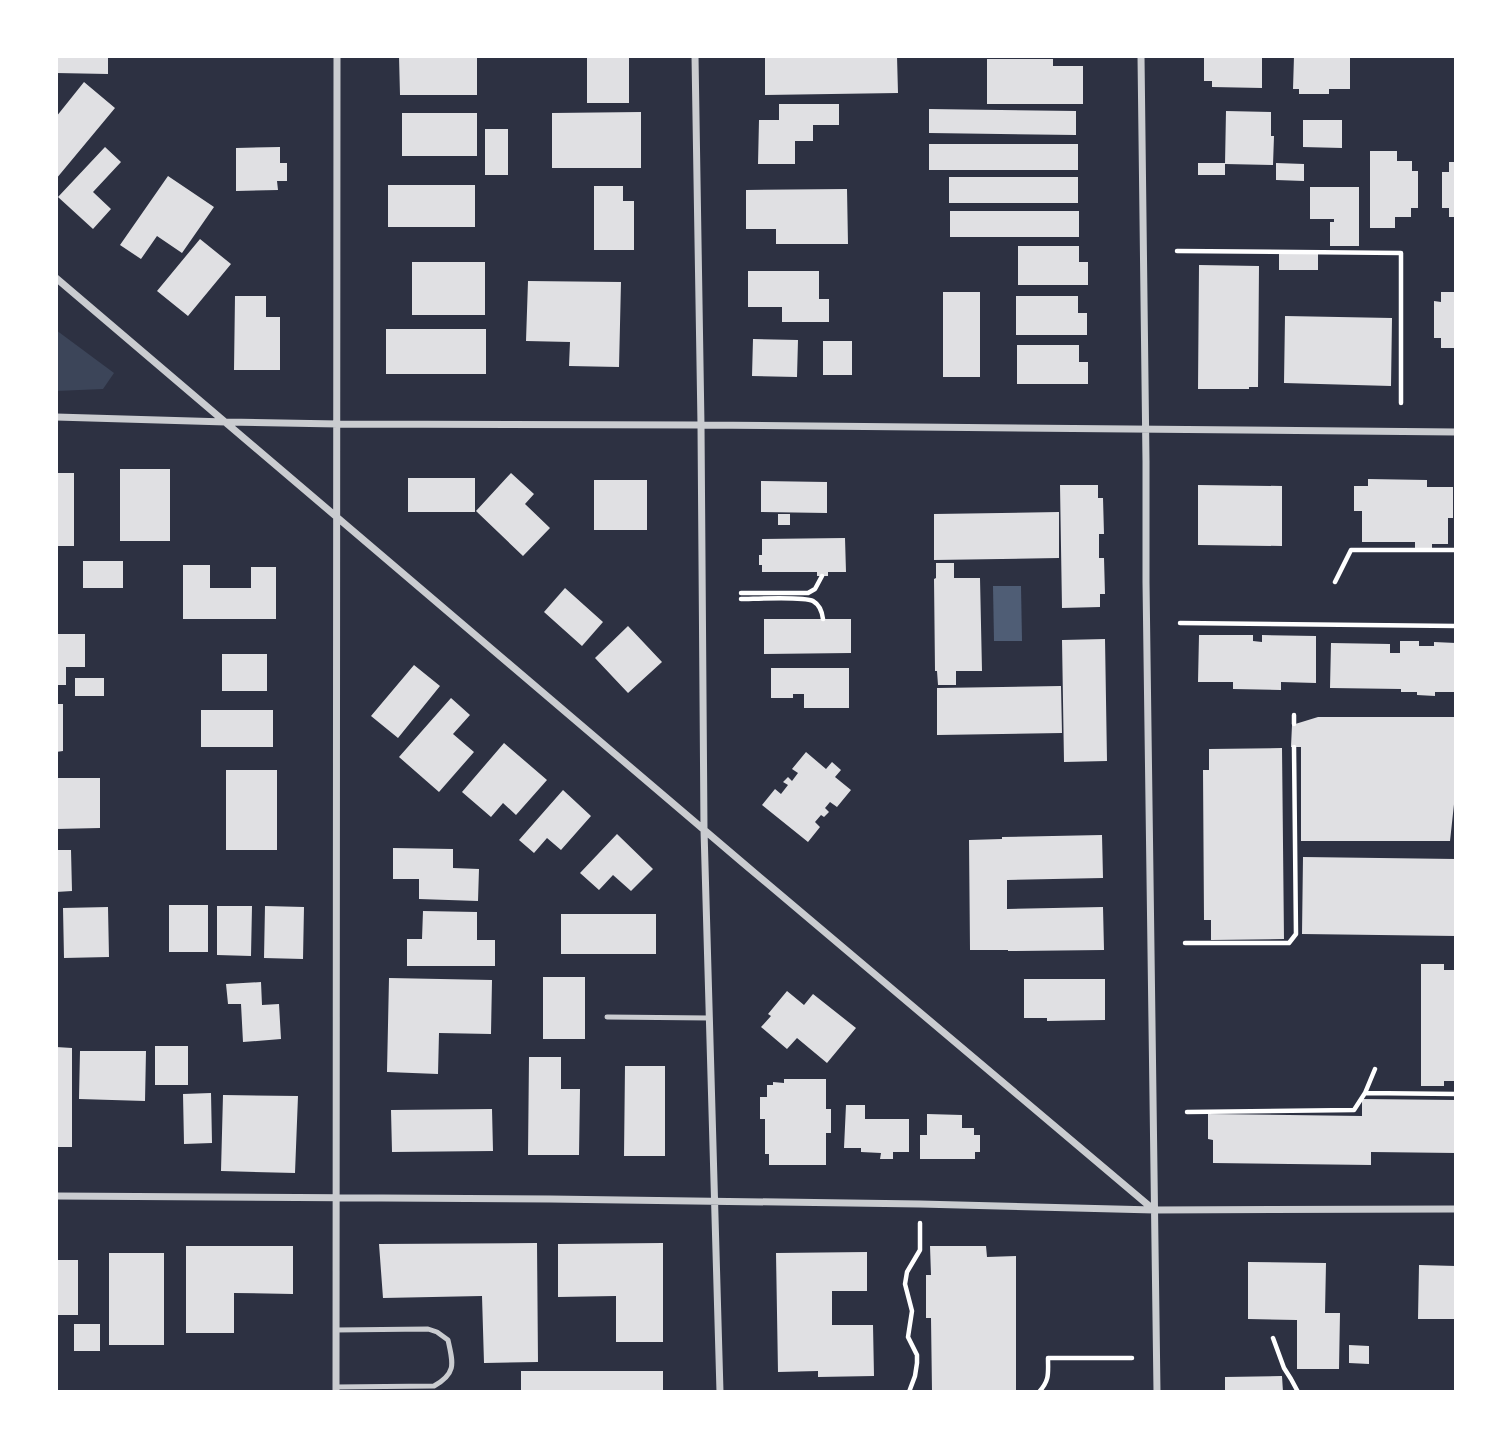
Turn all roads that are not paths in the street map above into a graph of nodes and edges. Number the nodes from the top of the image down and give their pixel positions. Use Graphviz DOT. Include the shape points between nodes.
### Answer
graph roads {
  1 [pos="337,56"];
  2 [pos="695,56"];
  3 [pos="1141,56"];
  4 [pos="56,278"];
  5 [pos="56,417"];
  6 [pos="226,422"];
  7 [pos="338,424"];
  8 [pos="701,425"];
  9 [pos="1146,430"];
  10 [pos="1456,432"];
  11 [pos="336,516"];
  12 [pos="704,830"];
  13 [pos="607,1017"];
  14 [pos="709,1018"];
  15 [pos="56,1196"];
  16 [pos="336,1198"];
  17 [pos="714,1202"];
  18 [pos="1456,1209"];
  19 [pos="1154,1210"];
  20 [pos="336,1330"];
  21 [pos="336,1390"];
  22 [pos="720,1392"];
  23 [pos="1157,1392"];
  1 -- 7 [label="street"];
  2 -- 8 [label="street"];
  3 -- 9 [label="street"];
  4 -- 6 [label="street"];
  5 -- 6 [label="street"];
  6 -- 7 [label="street"];
  6 -- 11 [label="street"];
  7 -- 8 [label="street"];
  7 -- 11 [label="street"];
  8 -- 9 [label="street"];
  8 -- 12 [label="street"];
  9 -- 10 [label="street"];
  9 -- 19 [label="street"];
  11 -- 12 [label="street"];
  11 -- 16 [label="street"];
  12 -- 14 [label="street"];
  12 -- 19 [label="street"];
  13 -- 14 [label="lane"];
  14 -- 17 [label="street"];
  15 -- 16 [label="street"];
  16 -- 17 [label="street"];
  16 -- 20 [label="street"];
  17 -- 19 [label="street"];
  17 -- 22 [label="street"];
  18 -- 19 [label="street"];
  19 -- 23 [label="street"];
  20 -- 21 [label="street"];
  20 -- 21 [label="lane" via="428,1329 448,1340 452,1356 452,1370 434,1386"];
}
